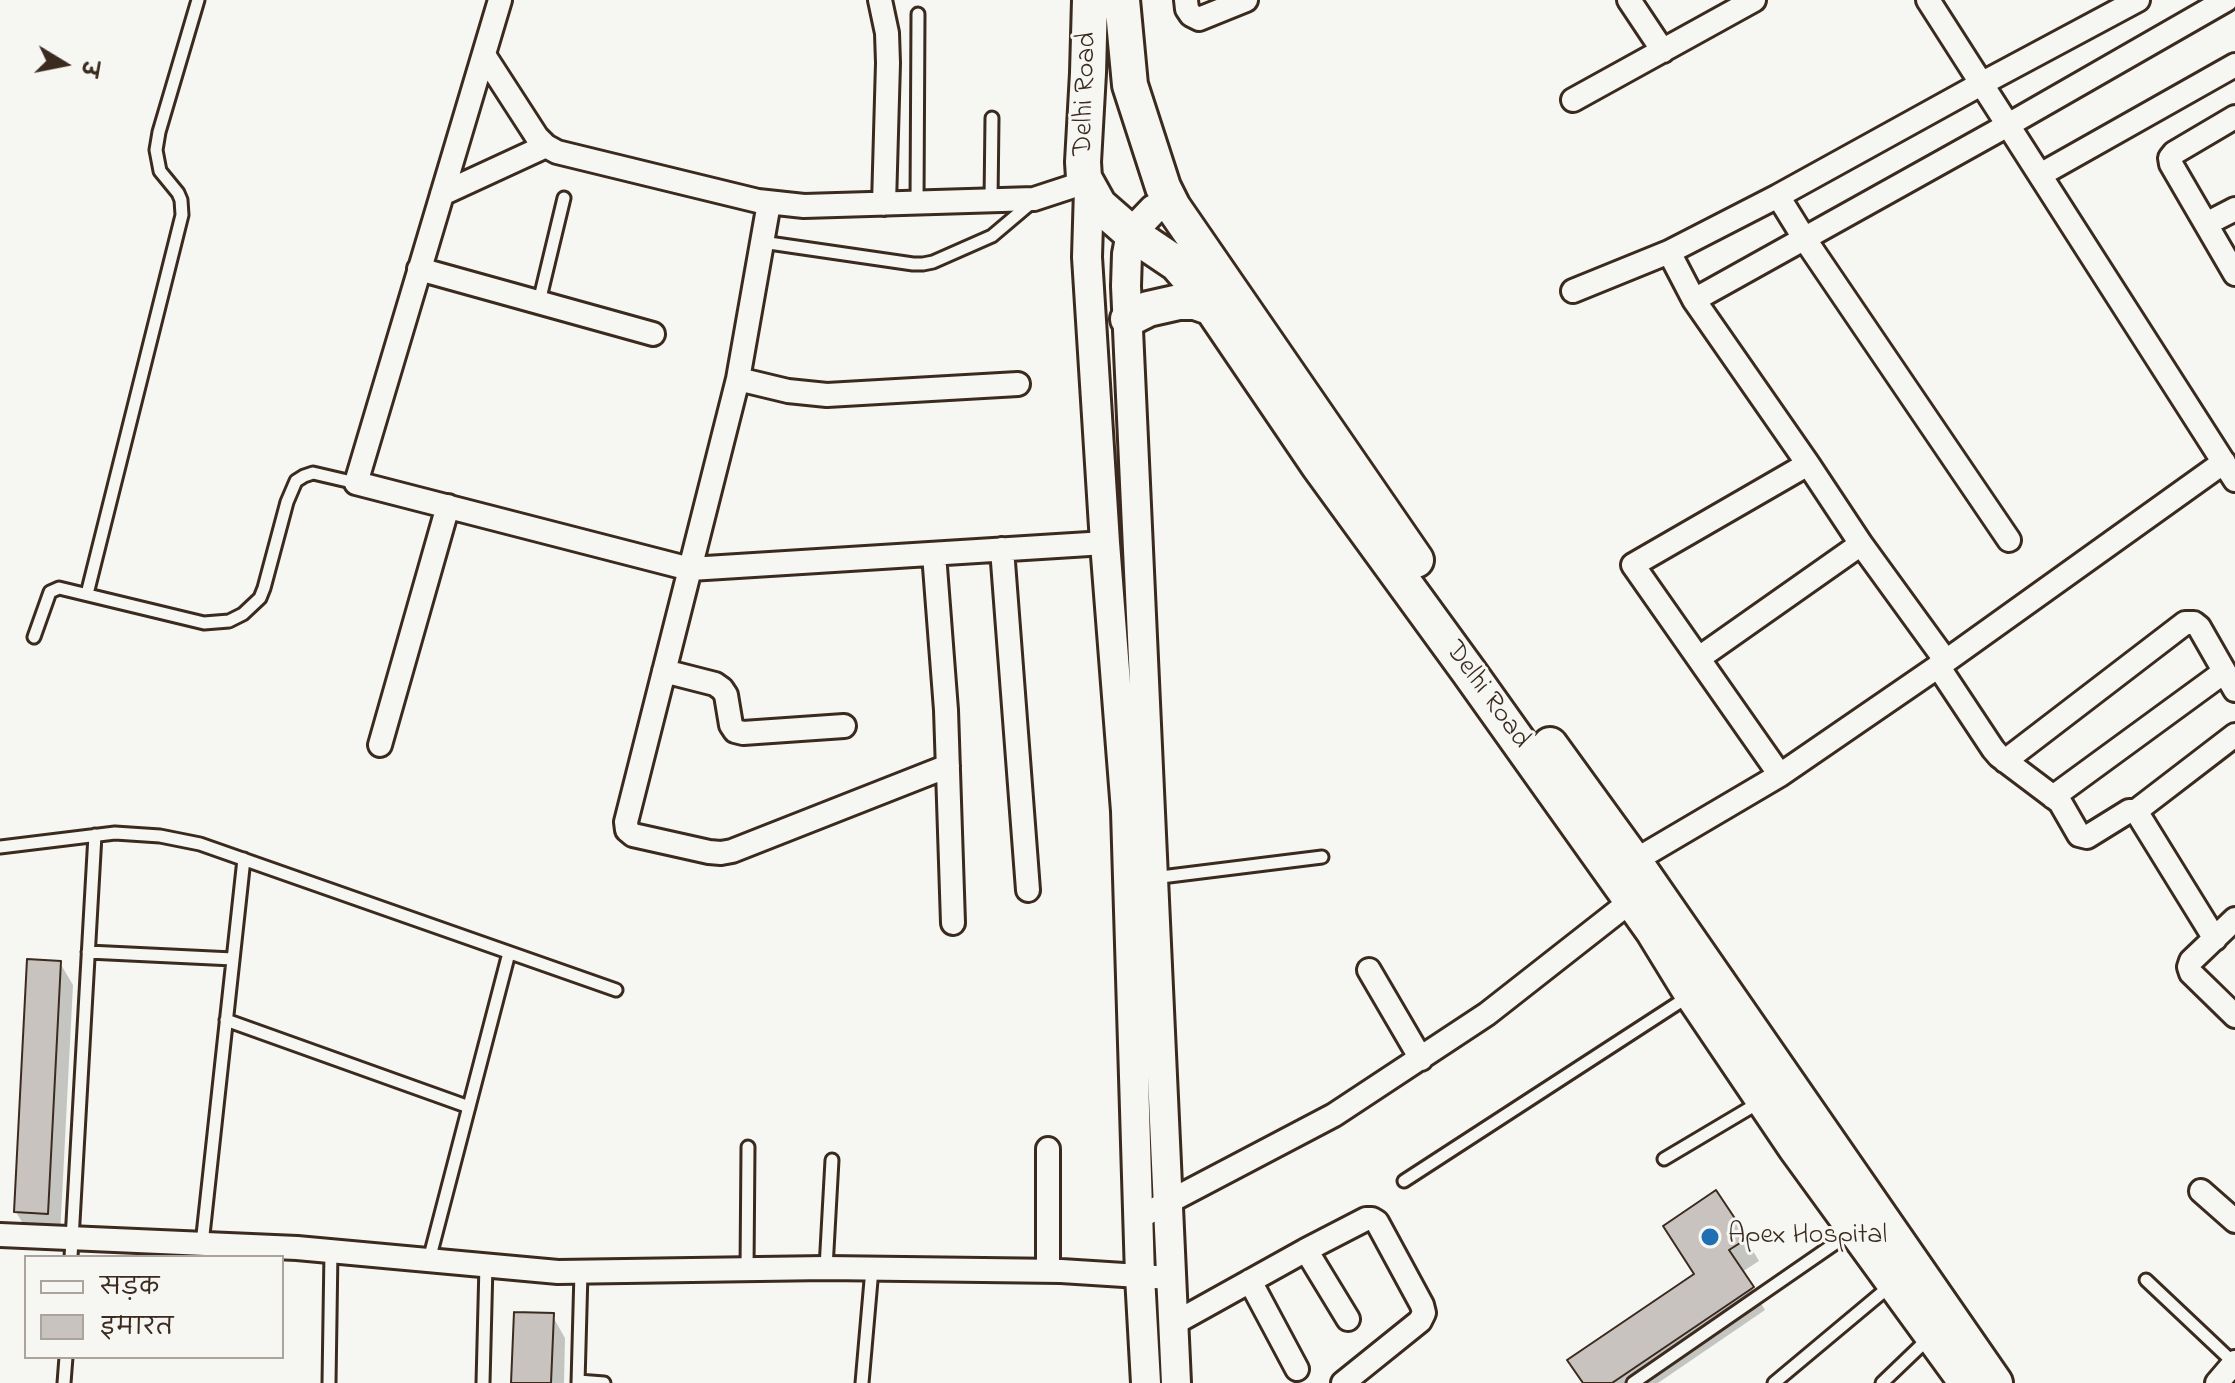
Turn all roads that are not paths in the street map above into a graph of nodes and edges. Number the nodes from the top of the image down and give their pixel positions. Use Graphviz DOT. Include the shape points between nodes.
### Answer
graph roads {
  1 [pos="198,0"];
  2 [pos="500,0"];
  3 [pos="880,0"];
  4 [pos="1090,0"];
  5 [pos="1122,0"];
  6 [pos="1186,0"];
  7 [pos="1246,0"];
  8 [pos="1629,0"];
  9 [pos="1754,0"];
  10 [pos="1928,0"];
  11 [pos="2138,0"];
  12 [pos="2226,0"];
  13 [pos="1725,7"];
  14 [pos="918,14"];
  15 [pos="1663,51"];
  16 [pos="484,55"];
  17 [pos="2235,65"];
  18 [pos="1981,84"];
  19 [pos="1133,96"];
  20 [pos="1573,100"];
  21 [pos="1086,104"];
  22 [pos="2235,117"];
  23 [pos="992,118"];
  24 [pos="2008,125"];
  25 [pos="546,146"];
  26 [pos="2040,175"];
  27 [pos="1088,186"];
  28 [pos="442,194"];
  29 [pos="1778,196"];
  30 [pos="564,198"];
  31 [pos="1034,199"];
  32 [pos="991,201"];
  33 [pos="769,203"];
  34 [pos="917,203"];
  35 [pos="1172,203"];
  36 [pos="884,204"];
  37 [pos="2235,209"];
  38 [pos="2206,224"];
  39 [pos="1131,233"];
  40 [pos="1804,238"];
  41 [pos="762,242"];
  42 [pos="1669,252"];
  43 [pos="419,269"];
  44 [pos="2235,274"];
  45 [pos="1573,291"];
  46 [pos="1694,300"];
  47 [pos="539,302"];
  48 [pos="1212,308"];
  49 [pos="1128,319"];
  50 [pos="653,334"];
  51 [pos="738,379"];
  52 [pos="1018,384"];
  53 [pos="1808,464"];
  54 [pos="2229,471"];
  55 [pos="356,483"];
  56 [pos="448,506"];
  57 [pos="2009,540"];
  58 [pos="1105,543"];
  59 [pos="1861,544"];
  60 [pos="1002,549"];
  61 [pos="934,554"];
  62 [pos="690,569"];
  63 [pos="87,594"];
  64 [pos="34,637"];
  65 [pos="1699,658"];
  66 [pos="1942,663"];
  67 [pos="664,671"];
  68 [pos="2230,681"];
  69 [pos="844,726"];
  70 [pos="2235,735"];
  71 [pos="380,745"];
  72 [pos="2005,761"];
  73 [pos="948,766"];
  74 [pos="1780,775"];
  75 [pos="2053,797"];
  76 [pos="2136,811"];
  77 [pos="95,835"];
  78 [pos="0,847"];
  79 [pos="1322,857"];
  80 [pos="244,859"];
  81 [pos="1153,878"];
  82 [pos="1633,881"];
  83 [pos="1028,890"];
  84 [pos="2235,919"];
  85 [pos="953,923"];
  86 [pos="2215,939"];
  87 [pos="88,952"];
  88 [pos="509,953"];
  89 [pos="233,959"];
  90 [pos="1369,970"];
  91 [pos="616,990"];
  92 [pos="1692,994"];
  93 [pos="2232,1006"];
  94 [pos="226,1020"];
  95 [pos="1421,1059"];
  96 [pos="1764,1100"];
  97 [pos="469,1107"];
  98 [pos="748,1147"];
  99 [pos="1048,1149"];
  100 [pos="1664,1159"];
  101 [pos="832,1160"];
  102 [pos="1404,1181"];
  103 [pos="2201,1191"];
  104 [pos="1167,1203"];
  105 [pos="1138,1218"];
  106 [pos="2235,1221"];
  107 [pos="1856,1229"];
  108 [pos="0,1235"];
  109 [pos="202,1244"];
  110 [pos="72,1248"];
  111 [pos="1306,1250"];
  112 [pos="331,1251"];
  113 [pos="429,1260"];
  114 [pos="486,1265"];
  115 [pos="826,1268"];
  116 [pos="747,1269"];
  117 [pos="872,1269"];
  118 [pos="1048,1271"];
  119 [pos="581,1272"];
  120 [pos="1140,1276"];
  121 [pos="1171,1278"];
  122 [pos="2146,1280"];
  123 [pos="1250,1281"];
  124 [pos="1895,1282"];
  125 [pos="1348,1319"];
  126 [pos="1173,1324"];
  127 [pos="1933,1334"];
  128 [pos="66,1359"];
  129 [pos="2234,1362"];
  130 [pos="1297,1369"];
  131 [pos="578,1382"];
  132 [pos="64,1383"];
  133 [pos="329,1383"];
  134 [pos="483,1383"];
  135 [pos="604,1383"];
  136 [pos="862,1383"];
  137 [pos="1146,1383"];
  138 [pos="1176,1383"];
  139 [pos="1343,1383"];
  140 [pos="1633,1383"];
  141 [pos="1774,1383"];
  142 [pos="1882,1383"];
  143 [pos="1967,1383"];
  144 [pos="1995,1383"];
  145 [pos="2217,1383"];
  1 -- 63 [label="lane" via="156,150 160,171 181,200 182,215"];
  2 -- 16 [label="street"];
  3 -- 36 [label="street" via="888,63"];
  4 -- 21 [label="main road, Delhi Road"];
  5 -- 19 [label="main road"];
  6 -- 7 [label="street" via="1191,15 1199,19"];
  8 -- 15 [label="street"];
  9 -- 13 [label="street"];
  10 -- 18 [label="street"];
  11 -- 18 [label="street"];
  12 -- 24 [label="street"];
  13 -- 15 [label="street"];
  14 -- 34 [label="lane"];
  15 -- 20 [label="street"];
  16 -- 25 [label="street"];
  16 -- 28 [label="street"];
  17 -- 26 [label="street"];
  18 -- 24 [label="street"];
  18 -- 29 [label="street"];
  19 -- 21 [label="main road"];
  19 -- 35 [label="main road"];
  21 -- 27 [label="main road, Delhi Road" via="1083,162"];
  22 -- 38 [label="street" via="2170,158"];
  23 -- 32 [label="lane"];
  24 -- 26 [label="street"];
  24 -- 40 [label="street"];
  25 -- 28 [label="street"];
  25 -- 33 [label="street"];
  26 -- 54 [label="street"];
  27 -- 31 [label="street"];
  27 -- 39 [label="main road, Delhi Road" via="1099,205"];
  27 -- 58 [label="street" via="1087,257"];
  28 -- 43 [label="street"];
  29 -- 40 [label="street"];
  29 -- 42 [label="street"];
  30 -- 47 [label="lane"];
  31 -- 32 [label="street"];
  31 -- 41 [label="lane" via="992,236 923,264"];
  32 -- 34 [label="street"];
  33 -- 36 [label="street"];
  33 -- 41 [label="street"];
  34 -- 36 [label="street"];
  35 -- 39 [label="street" via="1154,209"];
  35 -- 82 [label="main road"];
  37 -- 38 [label="street"];
  38 -- 44 [label="street"];
  39 -- 48 [label="main road, Delhi Road" via="1177,264"];
  39 -- 49 [label="street"];
  40 -- 46 [label="street"];
  40 -- 57 [label="street"];
  41 -- 51 [label="street"];
  42 -- 45 [label="street"];
  42 -- 46 [label="street"];
  43 -- 47 [label="street"];
  43 -- 55 [label="street"];
  46 -- 53 [label="street"];
  47 -- 50 [label="street"];
  48 -- 49 [label="main road" via="1179,302"];
  48 -- 82 [label="main road, Delhi Road" via="1469,672"];
  49 -- 81 [label="street"];
  51 -- 52 [label="street" via="827,395"];
  51 -- 62 [label="street"];
  53 -- 59 [label="street"];
  53 -- 65 [label="street" via="1633,565"];
  54 -- 66 [label="street"];
  55 -- 56 [label="street"];
  55 -- 63 [label="lane" via="313,473 296,481 260,598 229,621 204,623"];
  56 -- 62 [label="street"];
  56 -- 71 [label="street"];
  58 -- 60 [label="street"];
  58 -- 105 [label="street" via="1126,811"];
  59 -- 65 [label="street"];
  59 -- 66 [label="street"];
  60 -- 61 [label="street"];
  60 -- 83 [label="street"];
  61 -- 62 [label="street"];
  61 -- 73 [label="street"];
  62 -- 67 [label="street"];
  63 -- 64 [label="lane" via="54,588"];
  65 -- 74 [label="street"];
  66 -- 72 [label="street"];
  66 -- 74 [label="street"];
  67 -- 69 [label="street" via="722,689 735,731"];
  67 -- 73 [label="street" via="626,822 633,835 709,852 732,851"];
  68 -- 72 [label="street" via="2199,627 2185,623"];
  68 -- 75 [label="street"];
  70 -- 76 [label="street"];
  72 -- 75 [label="street"];
  73 -- 85 [label="street"];
  74 -- 82 [label="street"];
  75 -- 76 [label="street" via="2083,837"];
  76 -- 86 [label="street"];
  77 -- 78 [label="lane"];
  77 -- 80 [label="lane" via="160,836"];
  77 -- 87 [label="lane"];
  79 -- 81 [label="lane"];
  80 -- 88 [label="lane"];
  80 -- 89 [label="lane"];
  81 -- 104 [label="street"];
  82 -- 92 [label="main road, Delhi Road"];
  82 -- 95 [label="street" via="1487,1014"];
  82 -- 144 [label="main road"];
  84 -- 86 [label="street"];
  86 -- 93 [label="street" via="2189,967"];
  87 -- 89 [label="lane"];
  87 -- 110 [label="lane"];
  88 -- 91 [label="lane"];
  88 -- 97 [label="lane"];
  89 -- 94 [label="lane"];
  90 -- 95 [label="street"];
  92 -- 96 [label="main road, Delhi Road"];
  92 -- 102 [label="lane"];
  94 -- 97 [label="lane"];
  94 -- 109 [label="lane"];
  95 -- 104 [label="street" via="1334,1115"];
  96 -- 100 [label="lane"];
  96 -- 107 [label="main road, Delhi Road"];
  97 -- 113 [label="lane"];
  98 -- 116 [label="lane"];
  99 -- 118 [label="street"];
  101 -- 115 [label="lane"];
  103 -- 106 [label="street"];
  104 -- 105 [label="street"];
  104 -- 121 [label="street"];
  105 -- 120 [label="street"];
  107 -- 124 [label="main road, Delhi Road"];
  107 -- 140 [label="lane"];
  108 -- 110 [label="street"];
  109 -- 110 [label="street"];
  109 -- 112 [label="street"];
  111 -- 123 [label="street"];
  111 -- 125 [label="street"];
  111 -- 139 [label="street" via="1372,1219 1422,1305 1420,1321"];
  112 -- 113 [label="street"];
  112 -- 133 [label="lane"];
  113 -- 114 [label="street"];
  114 -- 119 [label="street"];
  114 -- 134 [label="lane"];
  115 -- 116 [label="street"];
  115 -- 117 [label="street"];
  116 -- 119 [label="street"];
  117 -- 118 [label="street"];
  117 -- 136 [label="lane"];
  118 -- 120 [label="street"];
  119 -- 131 [label="lane"];
  120 -- 121 [label="street"];
  120 -- 137 [label="street"];
  121 -- 126 [label="street"];
  122 -- 129 [label="lane"];
  123 -- 126 [label="street"];
  123 -- 130 [label="street"];
  124 -- 127 [label="main road, Delhi Road"];
  124 -- 141 [label="lane"];
  126 -- 138 [label="street"];
  127 -- 142 [label="lane"];
  127 -- 143 [label="main road, Delhi Road"];
  128 -- 132 [label="lane"];
  129 -- 145 [label="street"];
  131 -- 135 [label="lane"];
}
